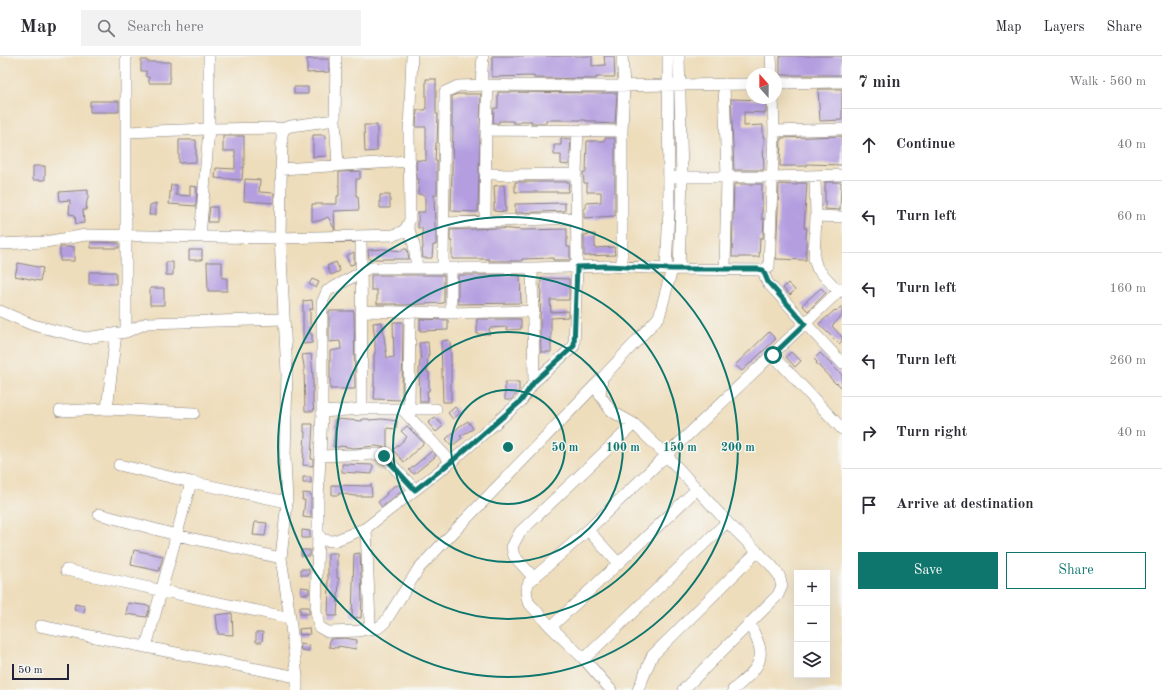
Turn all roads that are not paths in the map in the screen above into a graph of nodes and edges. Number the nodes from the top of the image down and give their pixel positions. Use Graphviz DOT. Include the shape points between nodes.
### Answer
graph roads {
  1 [pos="126,56"];
  2 [pos="209,56"];
  3 [pos="336,56"];
  4 [pos="412,56"];
  5 [pos="483,56"];
  6 [pos="622,56"];
  7 [pos="668,56"];
  8 [pos="679,56"];
  9 [pos="771,56"];
  10 [pos="772,68"];
  11 [pos="842,82"];
  12 [pos="782,83"];
  13 [pos="724,84"];
  14 [pos="746,84"];
  15 [pos="485,85"];
  16 [pos="624,85"];
  17 [pos="668,85"];
  18 [pos="680,85"];
  19 [pos="773,104"];
  20 [pos="335,120"];
  21 [pos="209,128"];
  22 [pos="285,128"];
  23 [pos="842,129"];
  24 [pos="486,130"];
  25 [pos="578,130"];
  26 [pos="622,130"];
  27 [pos="774,131"];
  28 [pos="126,132"];
  29 [pos="410,161"];
  30 [pos="338,165"];
  31 [pos="281,169"];
  32 [pos="485,173"];
  33 [pos="576,174"];
  34 [pos="842,175"];
  35 [pos="669,176"];
  36 [pos="815,176"];
  37 [pos="682,177"];
  38 [pos="727,177"];
  39 [pos="771,177"];
  40 [pos="816,216"];
  41 [pos="842,217"];
  42 [pos="576,218"];
  43 [pos="485,222"];
  44 [pos="444,223"];
  45 [pos="408,227"];
  46 [pos="126,236"];
  47 [pos="361,236"];
  48 [pos="200,237"];
  49 [pos="280,238"];
  50 [pos="0,244"];
  51 [pos="577,267"];
  52 [pos="622,267"];
  53 [pos="418,268"];
  54 [pos="447,268"];
  55 [pos="532,268"];
  56 [pos="673,269"];
  57 [pos="725,269"];
  58 [pos="763,270"];
  59 [pos="361,272"];
  60 [pos="840,290"];
  61 [pos="0,311"];
  62 [pos="361,311"];
  63 [pos="534,311"];
  64 [pos="410,312"];
  65 [pos="451,313"];
  66 [pos="284,319"];
  67 [pos="805,324"];
  68 [pos="121,333"];
  69 [pos="773,355"];
  70 [pos="840,358"];
  71 [pos="602,378"];
  72 [pos="534,382"];
  73 [pos="106,409"];
  74 [pos="362,409"];
  75 [pos="405,409"];
  76 [pos="436,409"];
  77 [pos="60,411"];
  78 [pos="322,412"];
  79 [pos="194,413"];
  80 [pos="634,424"];
  81 [pos="842,429"];
  82 [pos="666,455"];
  83 [pos="320,456"];
  84 [pos="451,462"];
  85 [pos="119,465"];
  86 [pos="191,482"];
  87 [pos="697,489"];
  88 [pos="415,490"];
  89 [pos="287,502"];
  90 [pos="99,514"];
  91 [pos="727,522"];
  92 [pos="366,528"];
  93 [pos="588,530"];
  94 [pos="318,532"];
  95 [pos="176,535"];
  96 [pos="757,552"];
  97 [pos="281,558"];
  98 [pos="618,563"];
  99 [pos="66,570"];
  100 [pos="534,578"];
  101 [pos="162,590"];
  102 [pos="290,618"];
  103 [pos="750,624"];
  104 [pos="40,626"];
  105 [pos="551,627"];
  106 [pos="367,629"];
  107 [pos="146,647"];
  108 [pos="584,659"];
  109 [pos="297,677"];
  110 [pos="298,690"];
  111 [pos="611,690"];
  112 [pos="638,690"];
  113 [pos="683,690"];
  114 [pos="734,690"];
  1 -- 28 [label="street"];
  2 -- 21 [label="street"];
  3 -- 20 [label="street"];
  4 -- 29 [label="street"];
  5 -- 15 [label="street"];
  6 -- 16 [label="street"];
  7 -- 17 [label="street"];
  8 -- 18 [label="street"];
  9 -- 10 [label="street"];
  11 -- 12 [label="street"];
  13 -- 14 [label="street"];
  13 -- 18 [label="street"];
  13 -- 38 [label="street"];
  15 -- 16 [label="street"];
  15 -- 24 [label="street"];
  15 -- 44 [label="street" via="458,86 445,92"];
  16 -- 17 [label="street"];
  16 -- 26 [label="street"];
  17 -- 18 [label="street"];
  17 -- 35 [label="street"];
  18 -- 37 [label="street"];
  19 -- 27 [label="street"];
  20 -- 22 [label="street"];
  20 -- 30 [label="street"];
  21 -- 22 [label="street"];
  21 -- 28 [label="street"];
  21 -- 48 [label="street"];
  22 -- 31 [label="street" via="282,134"];
  23 -- 27 [label="street"];
  24 -- 25 [label="street"];
  24 -- 32 [label="street"];
  25 -- 26 [label="street"];
  25 -- 33 [label="street"];
  26 -- 52 [label="street"];
  27 -- 39 [label="street"];
  28 -- 46 [label="street"];
  29 -- 30 [label="street"];
  29 -- 45 [label="street"];
  30 -- 31 [label="street"];
  31 -- 49 [label="street"];
  32 -- 33 [label="street"];
  32 -- 43 [label="street"];
  33 -- 42 [label="street"];
  34 -- 36 [label="street"];
  35 -- 37 [label="street"];
  35 -- 56 [label="street"];
  36 -- 39 [label="street"];
  36 -- 40 [label="street"];
  37 -- 38 [label="street"];
  37 -- 56 [label="street"];
  38 -- 39 [label="street"];
  38 -- 57 [label="street"];
  39 -- 58 [label="street" via="769,267"];
  40 -- 41 [label="street"];
  40 -- 60 [label="street" via="814,258 817,268"];
  42 -- 43 [label="street"];
  42 -- 51 [label="street"];
  43 -- 44 [label="street"];
  44 -- 54 [label="street"];
  45 -- 47 [label="street" via="402,233 393,235"];
  45 -- 53 [label="street"];
  46 -- 48 [label="street"];
  46 -- 50 [label="street" via="86,235 45,242"];
  46 -- 68 [label="street"];
  47 -- 49 [label="street"];
  47 -- 59 [label="street"];
  48 -- 49 [label="street"];
  49 -- 66 [label="street"];
  51 -- 52 [label="street"];
  51 -- 55 [label="street"];
  51 -- 72 [label="street" via="574,346"];
  52 -- 56 [label="street"];
  53 -- 54 [label="street"];
  53 -- 59 [label="street" via="369,268"];
  54 -- 55 [label="street"];
  54 -- 65 [label="street"];
  55 -- 63 [label="street"];
  56 -- 57 [label="street"];
  56 -- 71 [label="street" via="659,317"];
  57 -- 58 [label="street"];
  58 -- 67 [label="street" via="768,282"];
  59 -- 62 [label="street"];
  59 -- 78 [label="street" via="327,291 322,303"];
  60 -- 67 [label="street"];
  61 -- 68 [label="street" via="33,325 86,338"];
  62 -- 64 [label="street"];
  62 -- 74 [label="street"];
  63 -- 65 [label="street"];
  63 -- 72 [label="street"];
  64 -- 65 [label="street"];
  64 -- 75 [label="street"];
  66 -- 68 [label="street" via="147,323"];
  66 -- 89 [label="street" via="287,374"];
  67 -- 69 [label="street"];
  67 -- 70 [label="street"];
  68 -- 73 [label="street"];
  69 -- 81 [label="street"];
  69 -- 82 [label="street"];
  71 -- 80 [label="street" via="600,391 610,411"];
  71 -- 106 [label="street" via="419,568 385,622 378,628"];
  72 -- 84 [label="street" via="521,401"];
  73 -- 77 [label="street"];
  73 -- 79 [label="street"];
  74 -- 75 [label="street"];
  74 -- 78 [label="street"];
  75 -- 76 [label="street"];
  75 -- 84 [label="street"];
  78 -- 83 [label="street"];
  80 -- 82 [label="street"];
  80 -- 100 [label="street" via="520,532 512,547 514,556"];
  82 -- 87 [label="street"];
  82 -- 93 [label="street"];
  83 -- 88 [label="street" via="379,454 384,456"];
  83 -- 94 [label="street"];
  84 -- 88 [label="street"];
  85 -- 86 [label="street"];
  86 -- 89 [label="street"];
  86 -- 95 [label="street"];
  87 -- 91 [label="street"];
  87 -- 98 [label="street"];
  88 -- 92 [label="street"];
  89 -- 97 [label="street"];
  90 -- 95 [label="street"];
  91 -- 96 [label="street"];
  91 -- 108 [label="street"];
  92 -- 94 [label="street" via="334,541 322,540"];
  92 -- 106 [label="street" via="370,623"];
  93 -- 98 [label="street"];
  93 -- 100 [label="street"];
  94 -- 106 [label="street" via="318,627 328,632"];
  95 -- 97 [label="street"];
  95 -- 101 [label="street"];
  96 -- 103 [label="street" via="779,575 782,586 778,595"];
  96 -- 112 [label="street" via="652,656"];
  97 -- 102 [label="street"];
  98 -- 105 [label="street"];
  99 -- 101 [label="street"];
  100 -- 105 [label="street" via="526,590 528,602"];
  101 -- 102 [label="street"];
  101 -- 107 [label="street"];
  102 -- 109 [label="street"];
  103 -- 113 [label="street"];
  103 -- 114 [label="street" via="760,650 759,660 754,670"];
  104 -- 107 [label="street"];
  105 -- 108 [label="street"];
  107 -- 109 [label="street"];
  108 -- 111 [label="street"];
  109 -- 110 [label="street"];
}
